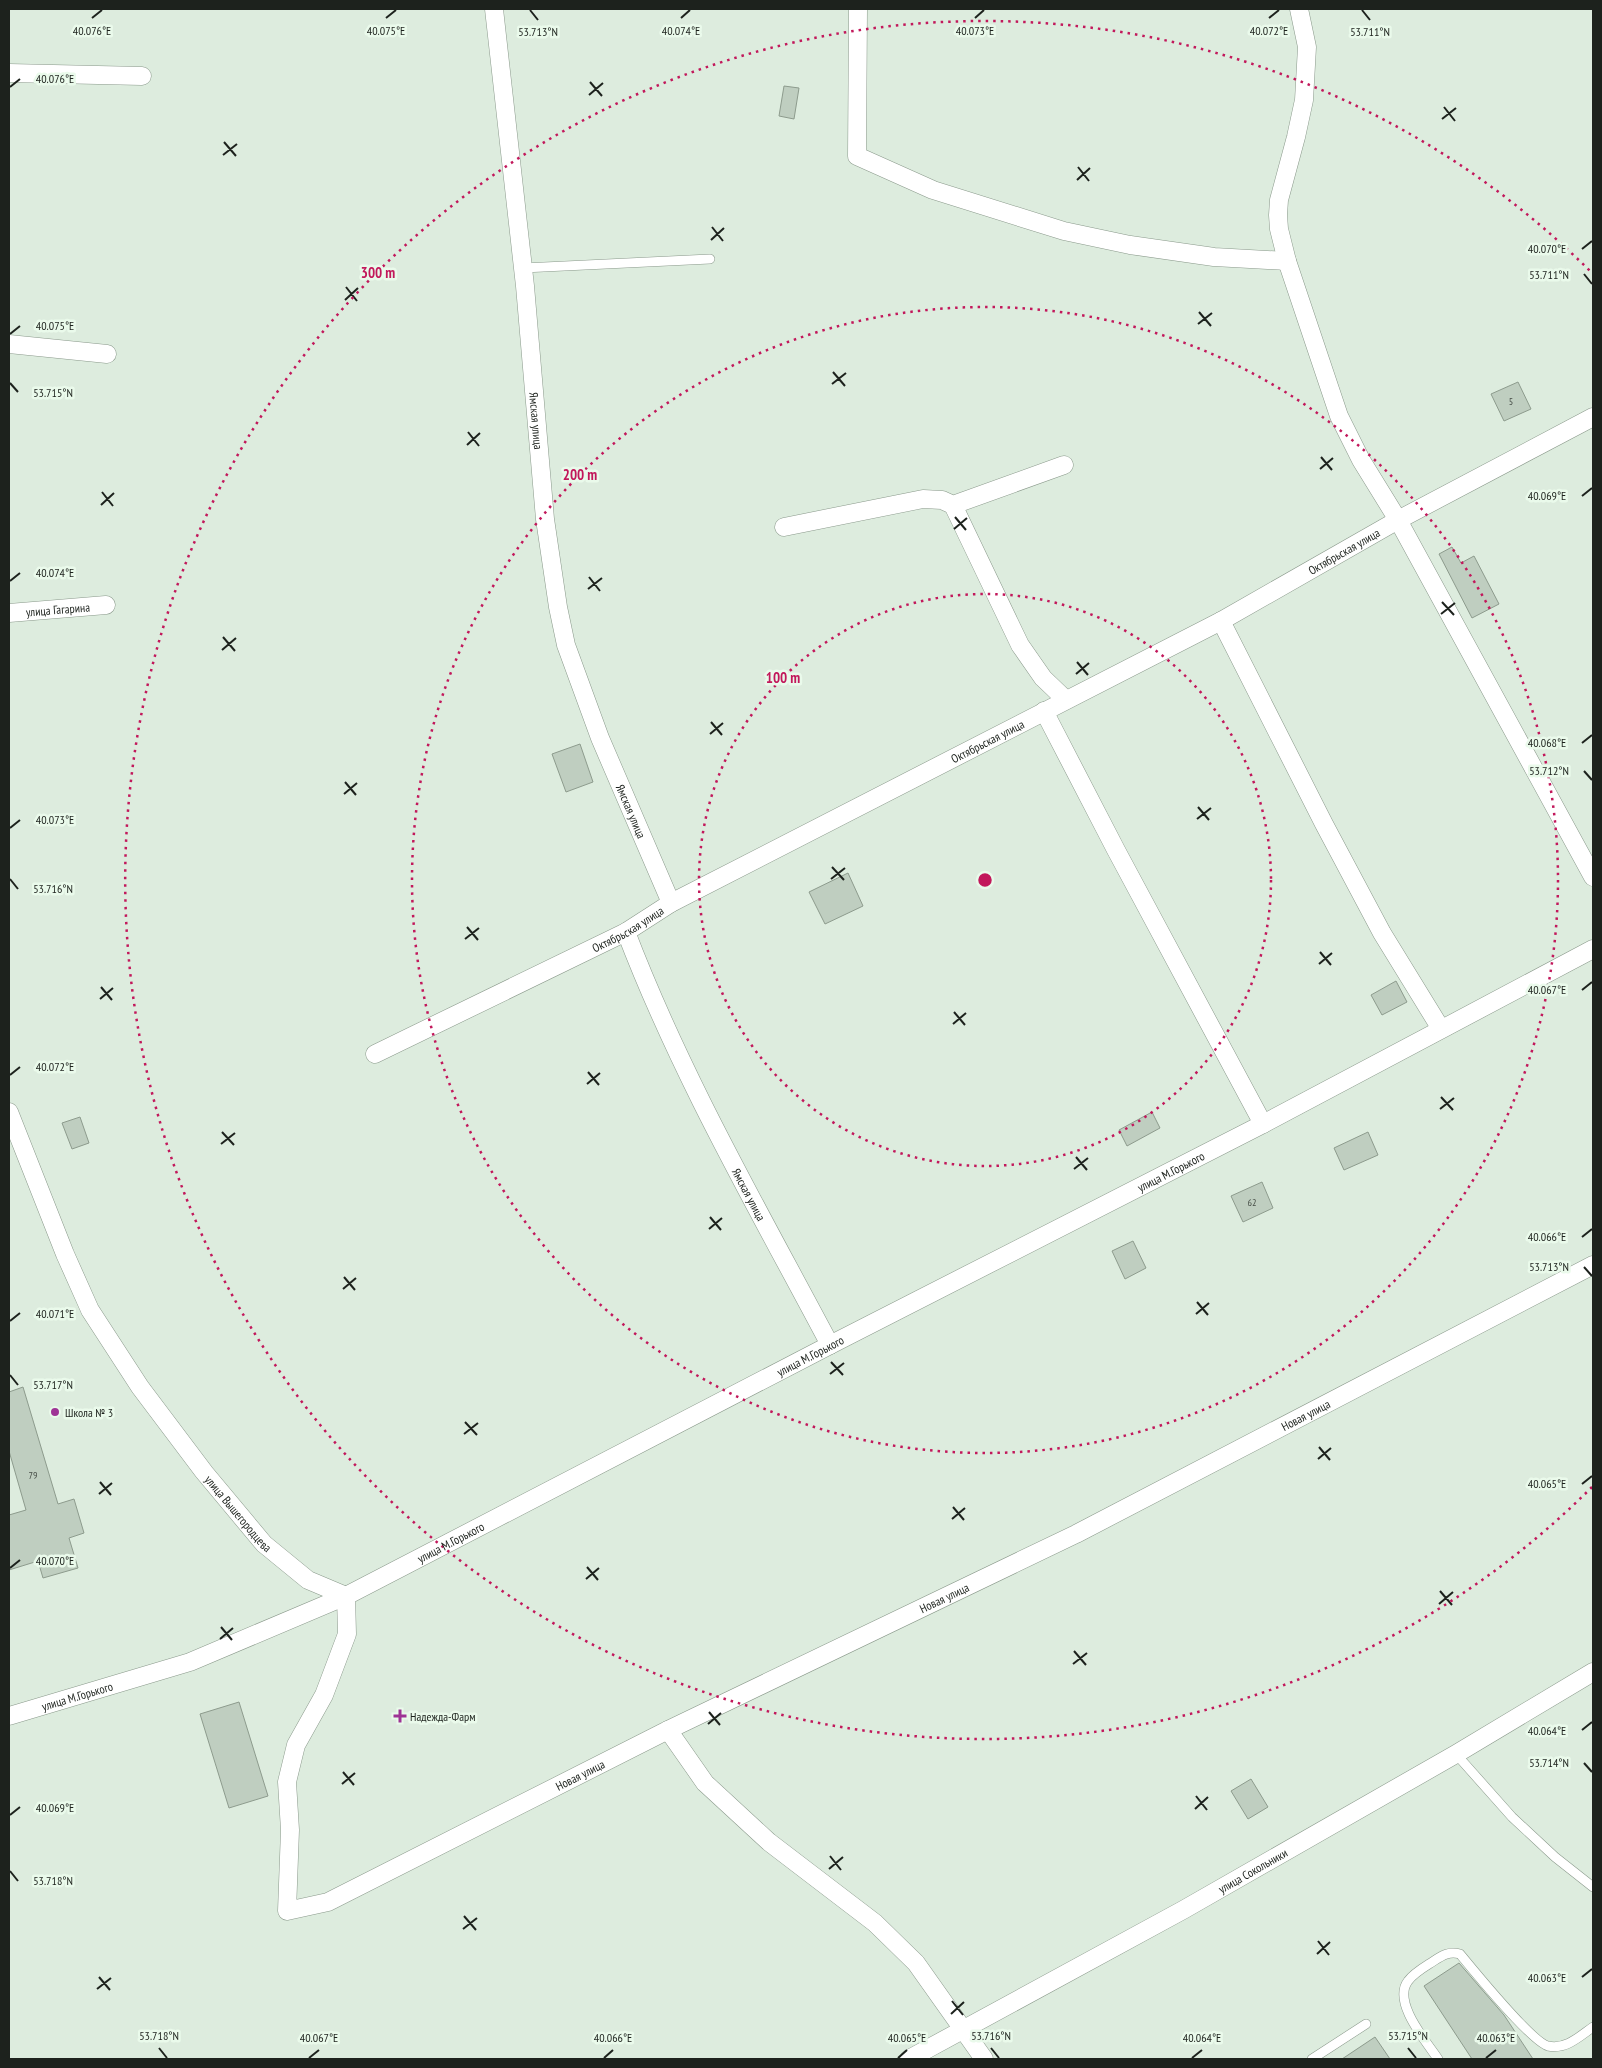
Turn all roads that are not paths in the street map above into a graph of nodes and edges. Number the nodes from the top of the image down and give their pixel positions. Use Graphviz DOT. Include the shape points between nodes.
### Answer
graph roads {
  1 [pos="494,9"];
  2 [pos="858,9"];
  3 [pos="1299,9"];
  4 [pos="9,73"];
  5 [pos="142,76"];
  6 [pos="710,259"];
  7 [pos="1288,261"];
  8 [pos="523,268"];
  9 [pos="9,344"];
  10 [pos="107,354"];
  11 [pos="1593,417"];
  12 [pos="1064,465"];
  13 [pos="953,505"];
  14 [pos="1398,520"];
  15 [pos="784,527"];
  16 [pos="106,605"];
  17 [pos="9,614"];
  18 [pos="1221,621"];
  19 [pos="1066,700"];
  20 [pos="1044,711"];
  21 [pos="1593,876"];
  22 [pos="671,903"];
  23 [pos="626,932"];
  24 [pos="1593,949"];
  25 [pos="1441,1029"];
  26 [pos="376,1054"];
  27 [pos="9,1112"];
  28 [pos="1263,1124"];
  29 [pos="1593,1265"];
  30 [pos="830,1345"];
  31 [pos="346,1596"];
  32 [pos="1593,1672"];
  33 [pos="9,1716"];
  34 [pos="668,1730"];
  35 [pos="1456,1754"];
  36 [pos="1593,1887"];
  37 [pos="1366,2024"];
  38 [pos="1593,2027"];
  39 [pos="964,2028"];
  40 [pos="909,2059"];
  41 [pos="984,2059"];
  42 [pos="1312,2059"];
  43 [pos="1438,2059"];
  1 -- 8 [label="street, Ямская улица"];
  2 -- 7 [label="street" via="857,156 933,190 1064,231 1130,245"];
  3 -- 7 [label="street" via="1308,47 1304,92 1278,215"];
  4 -- 5 [label="street"];
  6 -- 8 [label="lane"];
  7 -- 14 [label="street" via="1339,416 1361,460"];
  8 -- 22 [label="street, Ямская улица" via="545,519 566,645 600,738"];
  9 -- 10 [label="street"];
  11 -- 14 [label="street, Октябрьская улица"];
  12 -- 13 [label="street"];
  13 -- 15 [label="street" via="942,500 923,499"];
  13 -- 19 [label="street" via="1020,645 1043,678"];
  14 -- 18 [label="street, Октябрьская улица"];
  14 -- 21 [label="street"];
  16 -- 17 [label="street, улица Гагарина"];
  18 -- 19 [label="street, Октябрьская улица"];
  18 -- 25 [label="street" via="1382,932"];
  19 -- 20 [label="street, Октябрьская улица"];
  20 -- 22 [label="street, Октябрьская улица"];
  20 -- 28 [label="street"];
  22 -- 23 [label="street, Октябрьская улица"];
  23 -- 26 [label="street, Октябрьская улица"];
  23 -- 30 [label="street, Ямская улица" via="697,1096"];
  24 -- 25 [label="street, улица М.Горького"];
  25 -- 28 [label="street, улица М.Горького"];
  27 -- 31 [label="street, улица Вышегородцева" via="90,1310 140,1387 264,1544 308,1580"];
  28 -- 30 [label="street, улица М.Горького"];
  29 -- 34 [label="street, Новая улица" via="1076,1534"];
  30 -- 31 [label="street, улица М.Горького"];
  31 -- 33 [label="street, улица М.Горького" via="190,1662"];
  31 -- 34 [label="street, Новая улица" via="347,1634 324,1695 296,1745 287,1782 290,1830 287,1911 328,1902"];
  32 -- 35 [label="street, улица Сокольники"];
  34 -- 39 [label="street" via="705,1783 769,1842 875,1923 916,1963"];
  35 -- 36 [label="lane" via="1512,1817"];
  35 -- 39 [label="street, улица Сокольники" via="1183,1910"];
  37 -- 42 [label="lane"];
  38 -- 43 [label="lane" via="1573,2042 1547,2046 1532,2035 1460,1954 1452,1952 1417,1971 1407,1982 1403,1994 1406,2010"];
  39 -- 40 [label="street, улица Сокольники"];
  39 -- 41 [label="street"];
}
